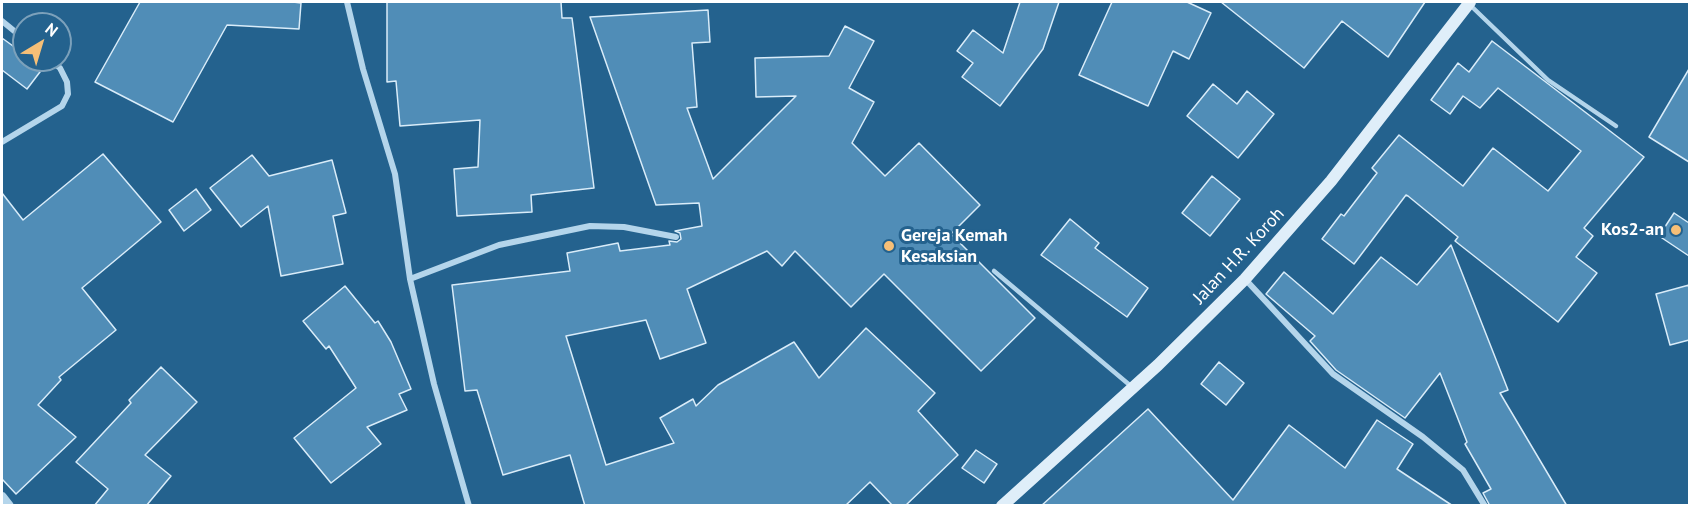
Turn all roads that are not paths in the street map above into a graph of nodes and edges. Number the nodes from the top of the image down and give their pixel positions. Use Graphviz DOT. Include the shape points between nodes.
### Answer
graph roads {
  1 [pos="347,2"];
  2 [pos="1467,2"];
  3 [pos="62,72"];
  4 [pos="1616,126"];
  5 [pos="2,142"];
  6 [pos="676,237"];
  7 [pos="994,271"];
  8 [pos="410,279"];
  9 [pos="1245,279"];
  10 [pos="1133,388"];
  11 [pos="2,497"];
  12 [pos="9,506"];
  13 [pos="469,506"];
  14 [pos="1002,506"];
  15 [pos="1485,506"];
  1 -- 8 [label="street" via="395,174"];
  2 -- 4 [label="lane" via="1548,80"];
  2 -- 9 [label="main road, Jalan H.R. Koroh" via="1331,181"];
  3 -- 5 [label="street" via="68,82 68,94 62,106"];
  6 -- 8 [label="street" via="590,225 500,244"];
  7 -- 10 [label="lane"];
  8 -- 13 [label="street" via="440,407"];
  9 -- 10 [label="main road, Jalan H.R. Koroh"];
  9 -- 15 [label="street" via="1333,374 1463,470"];
  10 -- 14 [label="main road, Jalan H.R. Koroh"];
  11 -- 12 [label="street"];
}
